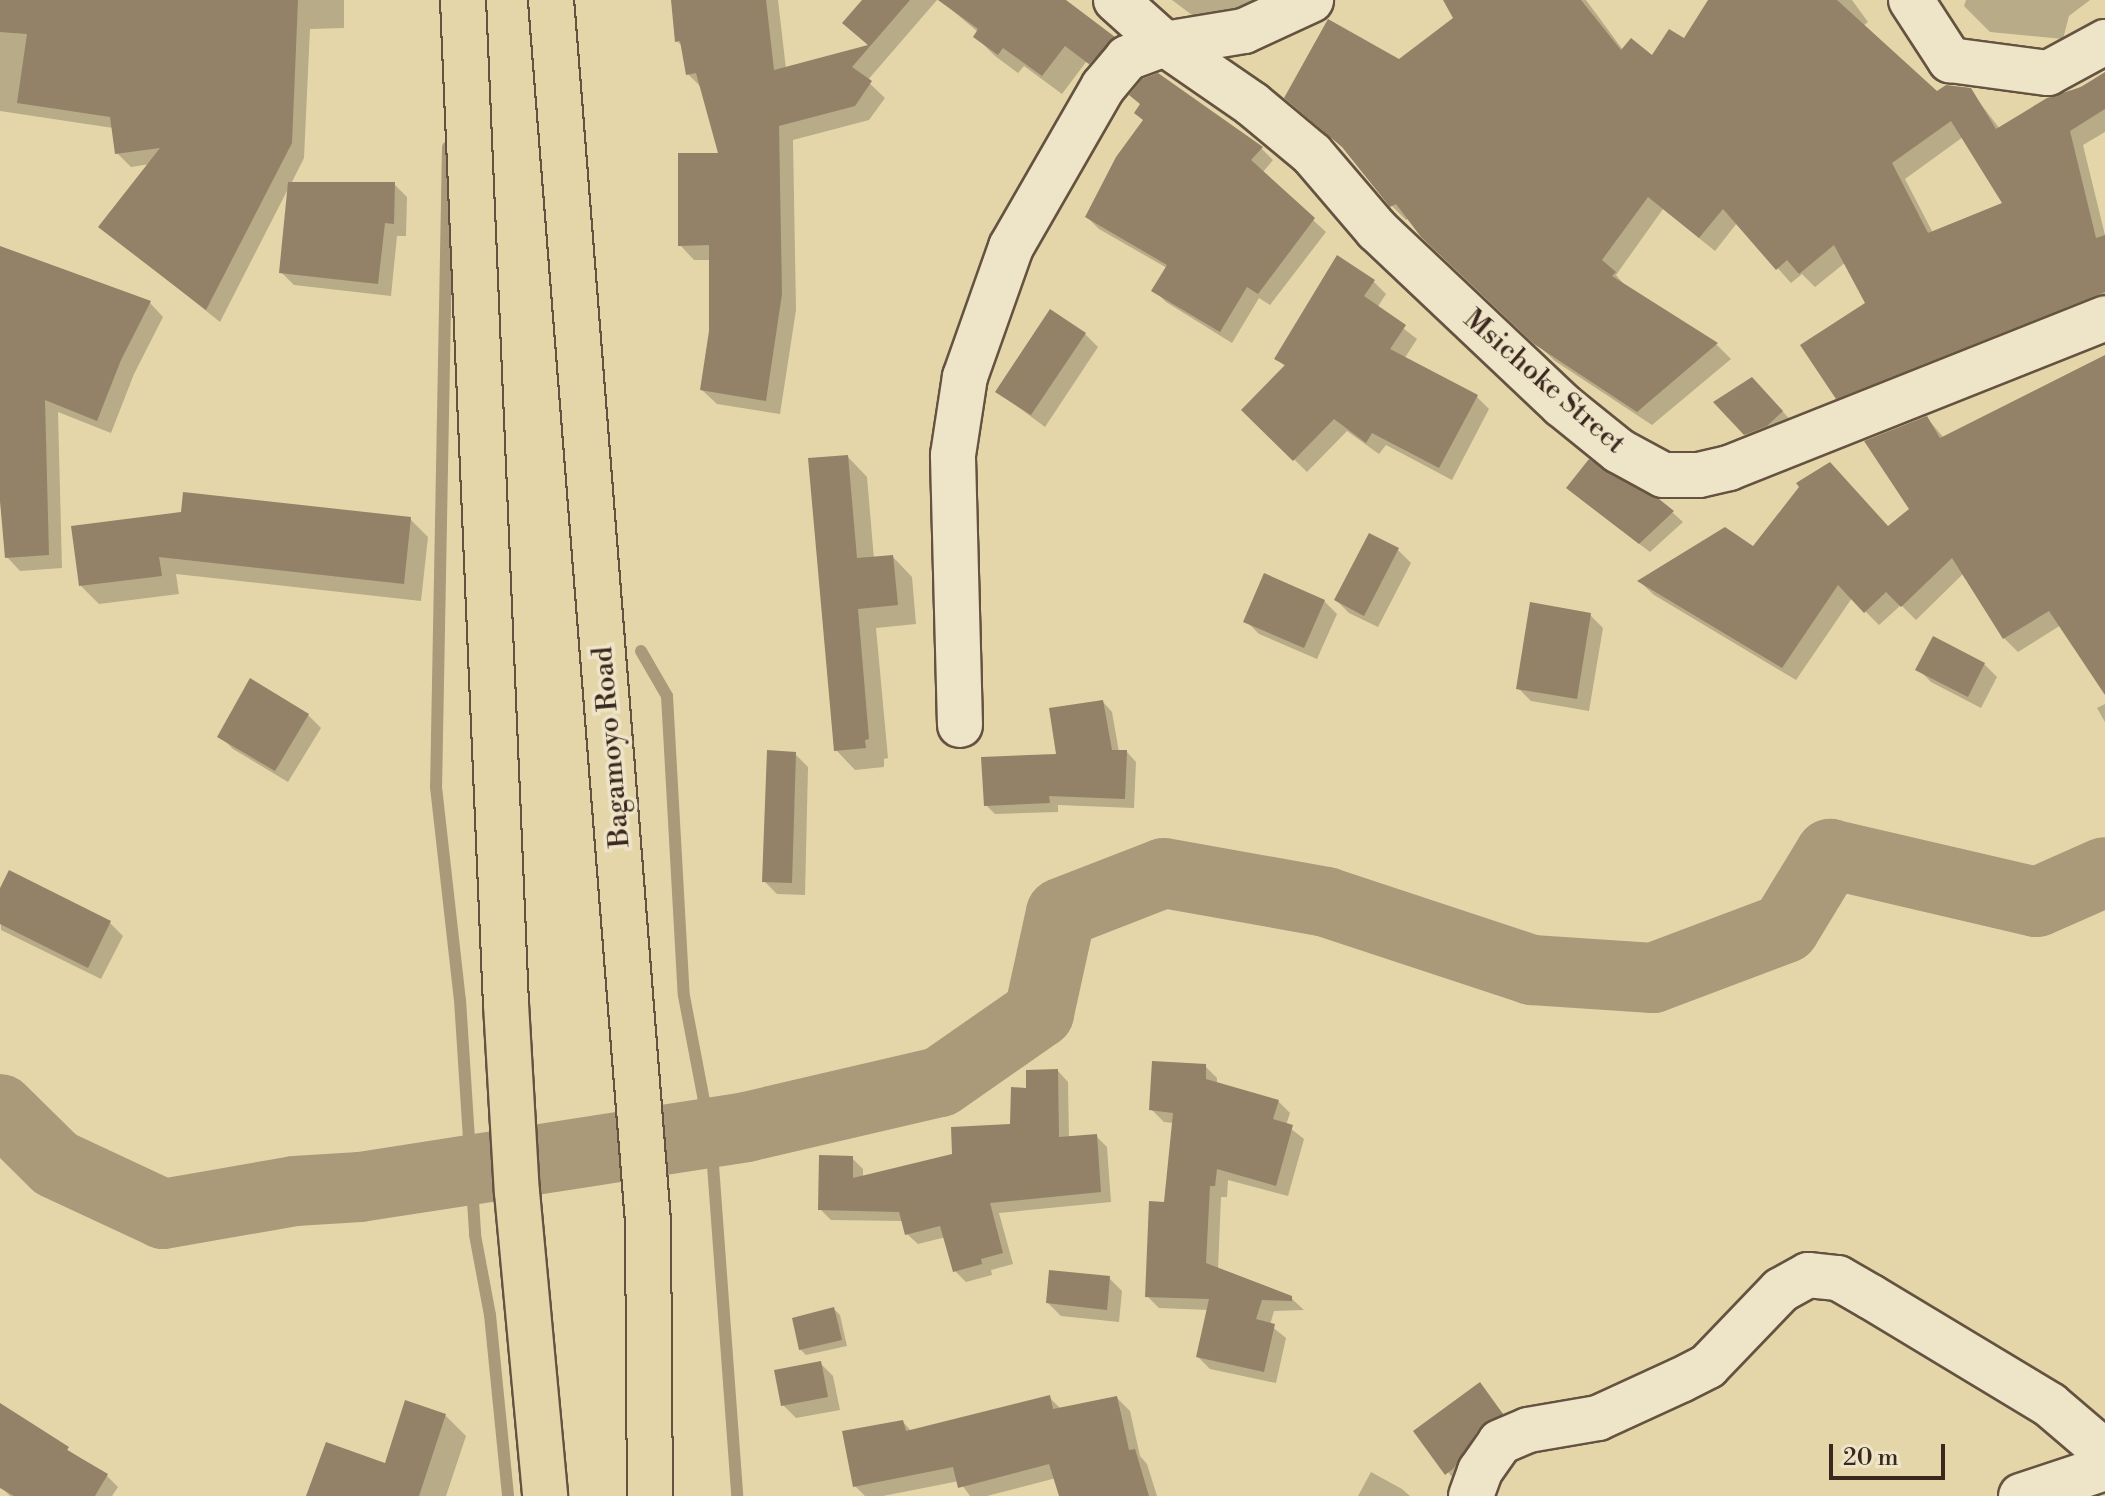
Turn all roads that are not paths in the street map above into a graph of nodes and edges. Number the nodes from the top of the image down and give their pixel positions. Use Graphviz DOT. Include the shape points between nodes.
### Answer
graph roads {
  1 [pos="463,0"];
  2 [pos="551,0"];
  3 [pos="1116,0"];
  4 [pos="1311,0"];
  5 [pos="1911,0"];
  6 [pos="2105,42"];
  7 [pos="1165,44"];
  8 [pos="2105,318"];
  9 [pos="960,725"];
  10 [pos="2105,1452"];
  11 [pos="2105,1468"];
  12 [pos="545,1496"];
  13 [pos="650,1496"];
  14 [pos="1471,1496"];
  15 [pos="2021,1496"];
  1 -- 12 [label="highway" via="506,1004"];
  2 -- 13 [label="highway, Bagamoyo Road" via="648,1221"];
  3 -- 7 [label="street, Msichoke Street"];
  4 -- 7 [label="street" via="1244,31"];
  5 -- 6 [label="street" via="1950,60 2048,73"];
  7 -- 8 [label="street, Msichoke Street" via="1252,104 1312,154 1377,230 1562,405 1619,451 1663,475 1729,468"];
  7 -- 9 [label="street" via="1127,58 1103,87 1011,247 965,377 953,455"];
  10 -- 14 [label="street" via="2050,1405 1871,1297 1838,1278 1808,1275 1781,1290 1708,1366 1598,1418 1528,1430 1500,1442"];
  11 -- 15 [label="street"];
}
